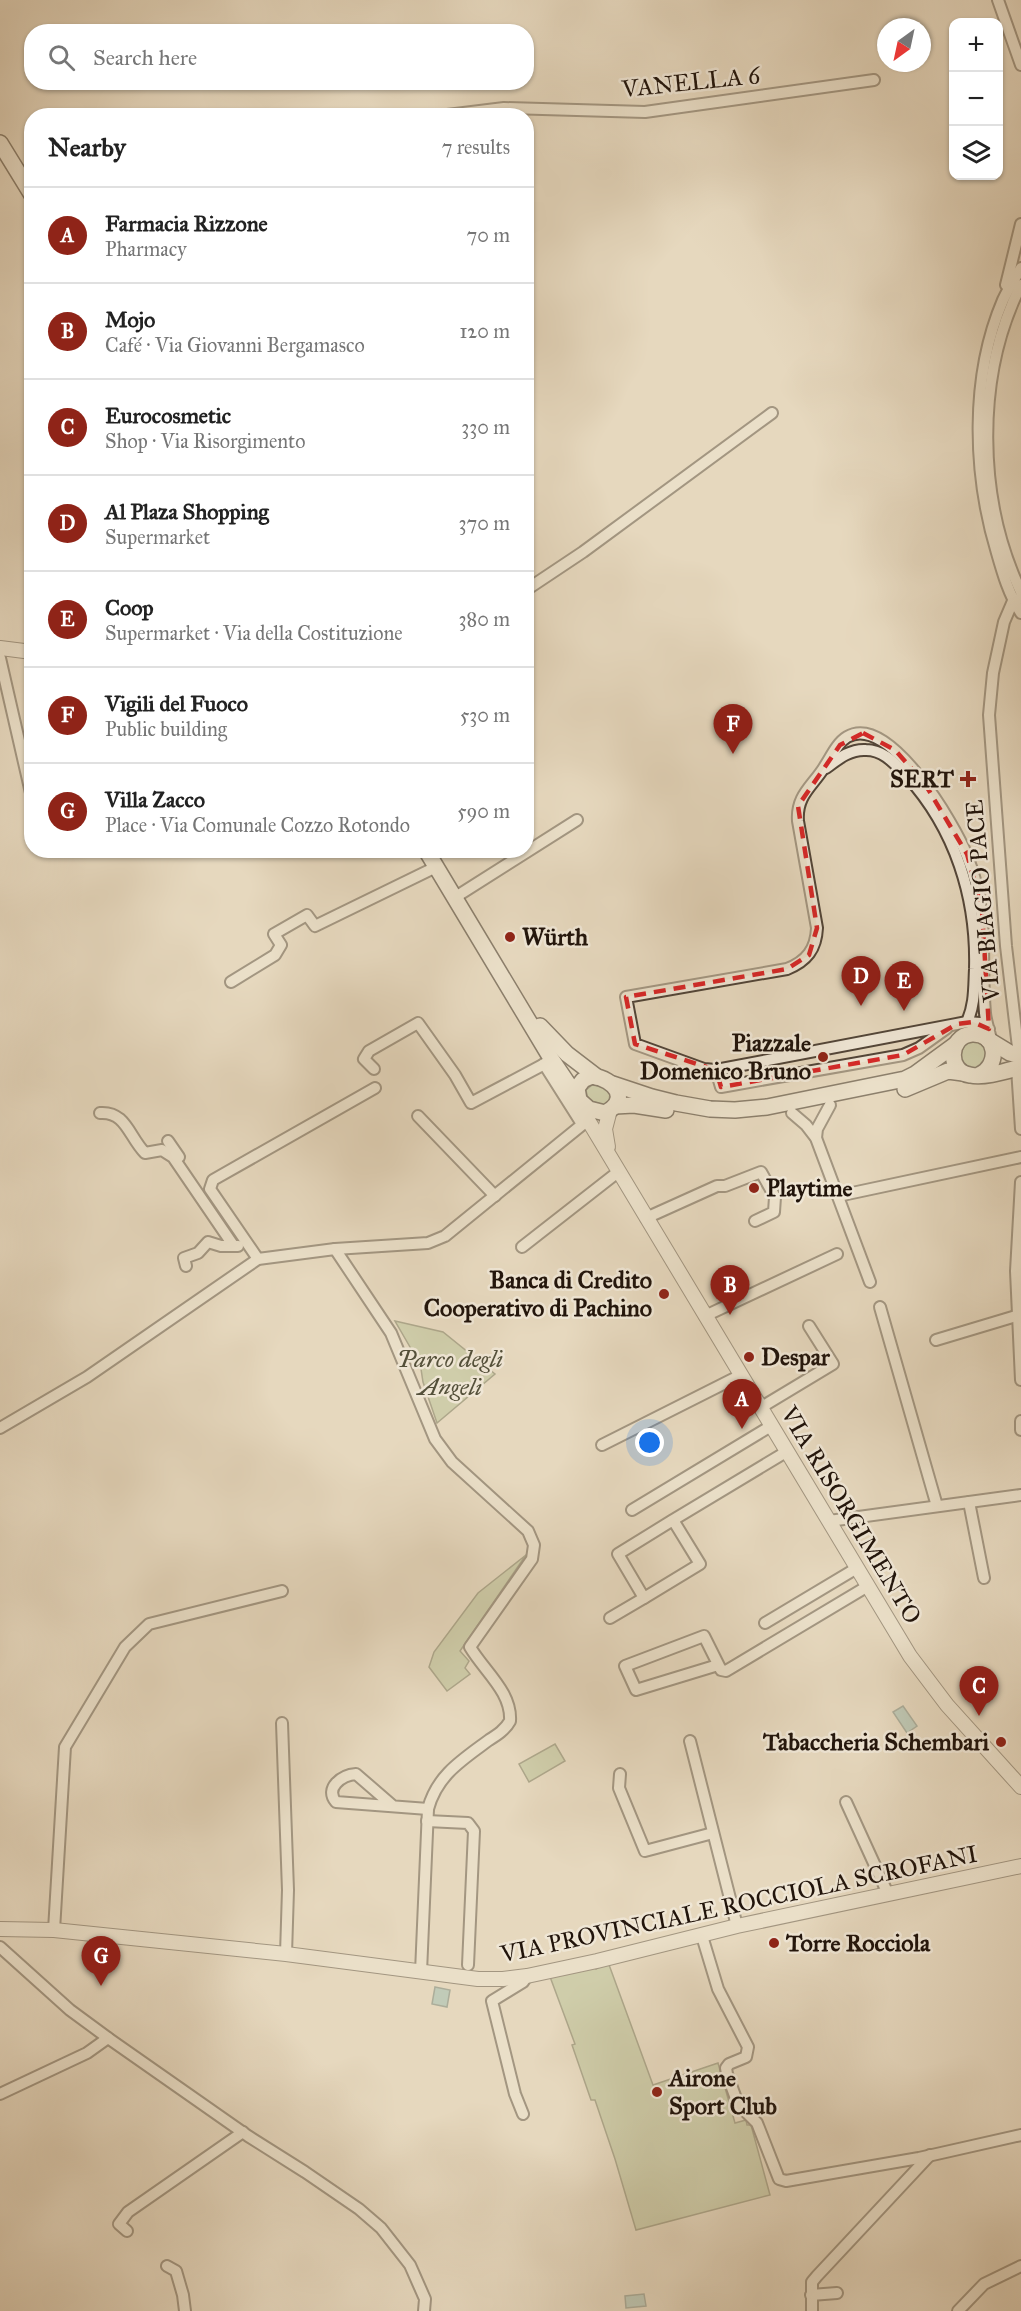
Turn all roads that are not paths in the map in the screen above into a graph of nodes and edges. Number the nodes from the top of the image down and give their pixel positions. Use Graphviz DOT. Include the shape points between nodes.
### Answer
graph roads {
  1 [pos="998,0"];
  2 [pos="1021,65"];
  3 [pos="874,80"];
  4 [pos="534,109"];
  5 [pos="0,143"];
  6 [pos="24,182"];
  7 [pos="1021,225"];
  8 [pos="1021,232"];
  9 [pos="1021,249"];
  10 [pos="1018,269"];
  11 [pos="1019,288"];
  12 [pos="772,413"];
  13 [pos="983,415"];
  14 [pos="534,585"];
  15 [pos="1021,592"];
  16 [pos="1017,600"];
  17 [pos="1021,613"];
  18 [pos="0,648"];
  19 [pos="24,651"];
  20 [pos="0,658"];
  21 [pos="24,763"];
  22 [pos="823,770"];
  23 [pos="577,820"];
  24 [pos="534,847"];
  25 [pos="431,858"];
  26 [pos="517,858"];
  27 [pos="436,867"];
  28 [pos="454,898"];
  29 [pos="231,982"];
  30 [pos="508,986"];
  31 [pos="965,1022"];
  32 [pos="955,1036"];
  33 [pos="990,1039"];
  34 [pos="785,1056"];
  35 [pos="548,1062"];
  36 [pos="1020,1062"];
  37 [pos="374,1069"];
  38 [pos="716,1070"];
  39 [pos="963,1073"];
  40 [pos="979,1075"];
  41 [pos="789,1076"];
  42 [pos="597,1077"];
  43 [pos="613,1084"];
  44 [pos="375,1088"];
  45 [pos="830,1105"];
  46 [pos="613,1108"];
  47 [pos="583,1112"];
  48 [pos="100,1113"];
  49 [pos="792,1113"];
  50 [pos="418,1116"];
  51 [pos="1021,1129"];
  52 [pos="816,1138"];
  53 [pos="168,1141"];
  54 [pos="1021,1157"];
  55 [pos="611,1158"];
  56 [pos="618,1172"];
  57 [pos="1021,1182"];
  58 [pos="495,1196"];
  59 [pos="838,1196"];
  60 [pos="1020,1203"];
  61 [pos="646,1218"];
  62 [pos="755,1221"];
  63 [pos="237,1246"];
  64 [pos="522,1247"];
  65 [pos="335,1249"];
  66 [pos="837,1254"];
  67 [pos="256,1261"];
  68 [pos="186,1266"];
  69 [pos="870,1282"];
  70 [pos="880,1307"];
  71 [pos="705,1316"];
  72 [pos="1016,1316"];
  73 [pos="809,1326"];
  74 [pos="936,1340"];
  75 [pos="741,1375"];
  76 [pos="1021,1380"];
  77 [pos="760,1408"];
  78 [pos="1021,1421"];
  79 [pos="771,1426"];
  80 [pos="0,1428"];
  81 [pos="1021,1428"];
  82 [pos="602,1445"];
  83 [pos="786,1452"];
  84 [pos="1021,1494"];
  85 [pos="969,1502"];
  86 [pos="937,1506"];
  87 [pos="632,1510"];
  88 [pos="673,1520"];
  89 [pos="829,1521"];
  90 [pos="857,1568"];
  91 [pos="984,1578"];
  92 [pos="868,1587"];
  93 [pos="282,1591"];
  94 [pos="644,1598"];
  95 [pos="610,1618"];
  96 [pos="765,1623"];
  97 [pos="718,1665"];
  98 [pos="282,1723"];
  99 [pos="690,1742"];
  100 [pos="620,1774"];
  101 [pos="1021,1787"];
  102 [pos="846,1802"];
  103 [pos="393,1806"];
  104 [pos="428,1815"];
  105 [pos="713,1833"];
  106 [pos="1021,1866"];
  107 [pos="888,1894"];
  108 [pos="737,1926"];
  109 [pos="0,1929"];
  110 [pos="54,1930"];
  111 [pos="702,1936"];
  112 [pos="0,1947"];
  113 [pos="285,1953"];
  114 [pos="468,1965"];
  115 [pos="421,1972"];
  116 [pos="527,1976"];
  117 [pos="108,2038"];
  118 [pos="0,2094"];
  119 [pos="523,2114"];
  120 [pos="243,2132"];
  121 [pos="1021,2135"];
  122 [pos="930,2155"];
  123 [pos="127,2231"];
  124 [pos="167,2266"];
  125 [pos="1021,2266"];
  126 [pos="837,2293"];
  127 [pos="811,2295"];
  128 [pos="185,2311"];
  129 [pos="424,2311"];
  130 [pos="812,2311"];
  131 [pos="958,2311"];
  1 -- 2 [label="street"];
  3 -- 4 [label="street, VANELLA 6" via="645,112"];
  5 -- 6 [label="main road"];
  7 -- 8 [label="street"];
  7 -- 10 [label="street"];
  9 -- 10 [label="street"];
  10 -- 11 [label="street"];
  10 -- 13 [label="street" via="1003,300 986,357"];
  11 -- 13 [label="street" via="998,347"];
  12 -- 14 [label="street"];
  13 -- 15 [label="street" via="992,494 1009,564"];
  13 -- 16 [label="street" via="980,462 985,507 997,556"];
  16 -- 17 [label="street"];
  16 -- 36 [label="street, VIA BIAGIO PACE" via="1004,622 989,715 1006,946"];
  18 -- 19 [label="street"];
  20 -- 21 [label="street"];
  22 -- 31 [label="street" via="854,750 880,752 915,785 947,834 966,879 974,923 974,1003"];
  22 -- 33 [label="street" via="846,738 863,733 895,750 937,800 967,854 978,890"];
  22 -- 38 [label="street" via="803,794 797,814 817,928 817,939 809,956 787,969 626,997 635,1044"];
  23 -- 24 [label="street"];
  25 -- 27 [label="main road"];
  26 -- 28 [label="street"];
  27 -- 28 [label="main road"];
  27 -- 29 [label="street" via="315,926 307,915 274,934 281,945 275,955"];
  28 -- 30 [label="main road"];
  30 -- 35 [label="main road"];
  30 -- 42 [label="main road" via="557,1045"];
  31 -- 32 [label="street"];
  31 -- 33 [label="street" via="980,1023"];
  32 -- 33 [label="main road" via="969,1034"];
  32 -- 34 [label="street"];
  32 -- 39 [label="main road" via="953,1060"];
  32 -- 41 [label="street" via="903,1055"];
  32 -- 43 [label="main road" via="905,1079 767,1107 710,1109"];
  33 -- 36 [label="main road"];
  33 -- 40 [label="main road" via="994,1058 989,1069"];
  34 -- 38 [label="street"];
  34 -- 41 [label="street"];
  35 -- 37 [label="street" via="471,1103 418,1023 369,1051 364,1059"];
  35 -- 47 [label="main road"];
  35 -- 47 [label="street"];
  36 -- 40 [label="main road"];
  36 -- 51 [label="street, VIA BIAGIO PACE"];
  38 -- 41 [label="street" via="721,1087"];
  39 -- 40 [label="main road"];
  39 -- 45 [label="main road" via="948,1071 902,1091"];
  42 -- 43 [label="main road"];
  42 -- 47 [label="main road" via="583,1080 577,1088"];
  43 -- 46 [label="main road" via="618,1094"];
  44 -- 67 [label="street" via="213,1180 210,1189"];
  45 -- 49 [label="main road"];
  45 -- 52 [label="street"];
  46 -- 47 [label="main road" via="605,1113"];
  46 -- 49 [label="main road" via="649,1107 708,1118"];
  46 -- 55 [label="street" via="605,1129"];
  47 -- 55 [label="street"];
  47 -- 58 [label="street"];
  48 -- 63 [label="street" via="110,1112 122,1120 145,1153 162,1150 173,1157"];
  49 -- 52 [label="street"];
  50 -- 58 [label="street"];
  52 -- 59 [label="street"];
  53 -- 63 [label="street"];
  54 -- 59 [label="street"];
  55 -- 56 [label="street, VIA RISORGIMENTO"];
  56 -- 61 [label="street, VIA RISORGIMENTO"];
  56 -- 64 [label="street"];
  57 -- 60 [label="street"];
  58 -- 65 [label="street" via="445,1236 428,1243"];
  59 -- 69 [label="street"];
  60 -- 72 [label="street"];
  61 -- 62 [label="street" via="717,1186 761,1172 775,1197 774,1212"];
  61 -- 71 [label="street, VIA RISORGIMENTO"];
  63 -- 67 [label="street"];
  63 -- 68 [label="street" via="208,1242 198,1253 184,1258"];
  65 -- 67 [label="street"];
  65 -- 104 [label="street" via="392,1333 435,1439 452,1462 528,1531 534,1545 532,1559 470,1647 502,1691 510,1721 444,1776 434,1791"];
  66 -- 71 [label="street"];
  67 -- 80 [label="street" via="87,1377"];
  70 -- 86 [label="street"];
  71 -- 75 [label="street, VIA RISORGIMENTO"];
  72 -- 74 [label="street"];
  72 -- 76 [label="street"];
  73 -- 77 [label="street" via="833,1364"];
  75 -- 77 [label="street, VIA RISORGIMENTO"];
  75 -- 82 [label="street"];
  77 -- 79 [label="street, VIA RISORGIMENTO"];
  78 -- 81 [label="street"];
  79 -- 83 [label="street, VIA RISORGIMENTO"];
  79 -- 87 [label="street"];
  83 -- 88 [label="street"];
  83 -- 89 [label="street, VIA RISORGIMENTO"];
  84 -- 85 [label="street"];
  85 -- 86 [label="street"];
  85 -- 91 [label="street"];
  86 -- 89 [label="street"];
  88 -- 94 [label="street" via="618,1554"];
  88 -- 94 [label="street" via="700,1564"];
  89 -- 90 [label="street, VIA RISORGIMENTO"];
  90 -- 92 [label="street, VIA RISORGIMENTO"];
  90 -- 96 [label="street"];
  92 -- 97 [label="street" via="726,1671"];
  92 -- 101 [label="street, VIA RISORGIMENTO" via="932,1688"];
  93 -- 110 [label="street" via="149,1624 125,1647 65,1747"];
  94 -- 95 [label="street"];
  97 -- 97 [label="street" via="704,1636 625,1666 636,1690"];
  98 -- 113 [label="street" via="288,1890"];
  99 -- 105 [label="street"];
  100 -- 105 [label="street" via="619,1788 645,1851"];
  102 -- 107 [label="street"];
  103 -- 103 [label="street" via="336,1802 331,1790 356,1774"];
  103 -- 104 [label="street"];
  104 -- 114 [label="street" via="468,1823 474,1831"];
  104 -- 115 [label="street"];
  105 -- 108 [label="street"];
  106 -- 107 [label="street, VIA PROVINCIALE ROCCIOLA SCROFANI"];
  107 -- 108 [label="street, VIA PROVINCIALE ROCCIOLA SCROFANI"];
  108 -- 111 [label="street, VIA PROVINCIALE ROCCIOLA SCROFANI"];
  109 -- 110 [label="street, VIA PROVINCIALE ROCCIOLA SCROFANI"];
  110 -- 113 [label="street, VIA PROVINCIALE ROCCIOLA SCROFANI"];
  111 -- 116 [label="street, VIA PROVINCIALE ROCCIOLA SCROFANI"];
  111 -- 122 [label="street" via="718,1989 747,2047 746,2057 729,2064 727,2074 738,2104 757,2123 779,2179 786,2181"];
  112 -- 117 [label="street" via="70,2010"];
  113 -- 115 [label="street, VIA PROVINCIALE ROCCIOLA SCROFANI"];
  115 -- 116 [label="street, VIA PROVINCIALE ROCCIOLA SCROFANI" via="478,1979"];
  116 -- 119 [label="street" via="492,2001"];
  117 -- 118 [label="street" via="87,2053"];
  117 -- 120 [label="street"];
  120 -- 123 [label="street" via="128,2212 119,2224"];
  120 -- 129 [label="street" via="381,2228 410,2265 424,2299"];
  121 -- 122 [label="street"];
  122 -- 127 [label="street" via="817,2276"];
  124 -- 128 [label="street" via="176,2271"];
  125 -- 131 [label="street" via="984,2284"];
  126 -- 127 [label="street"];
  127 -- 130 [label="street"];
}
